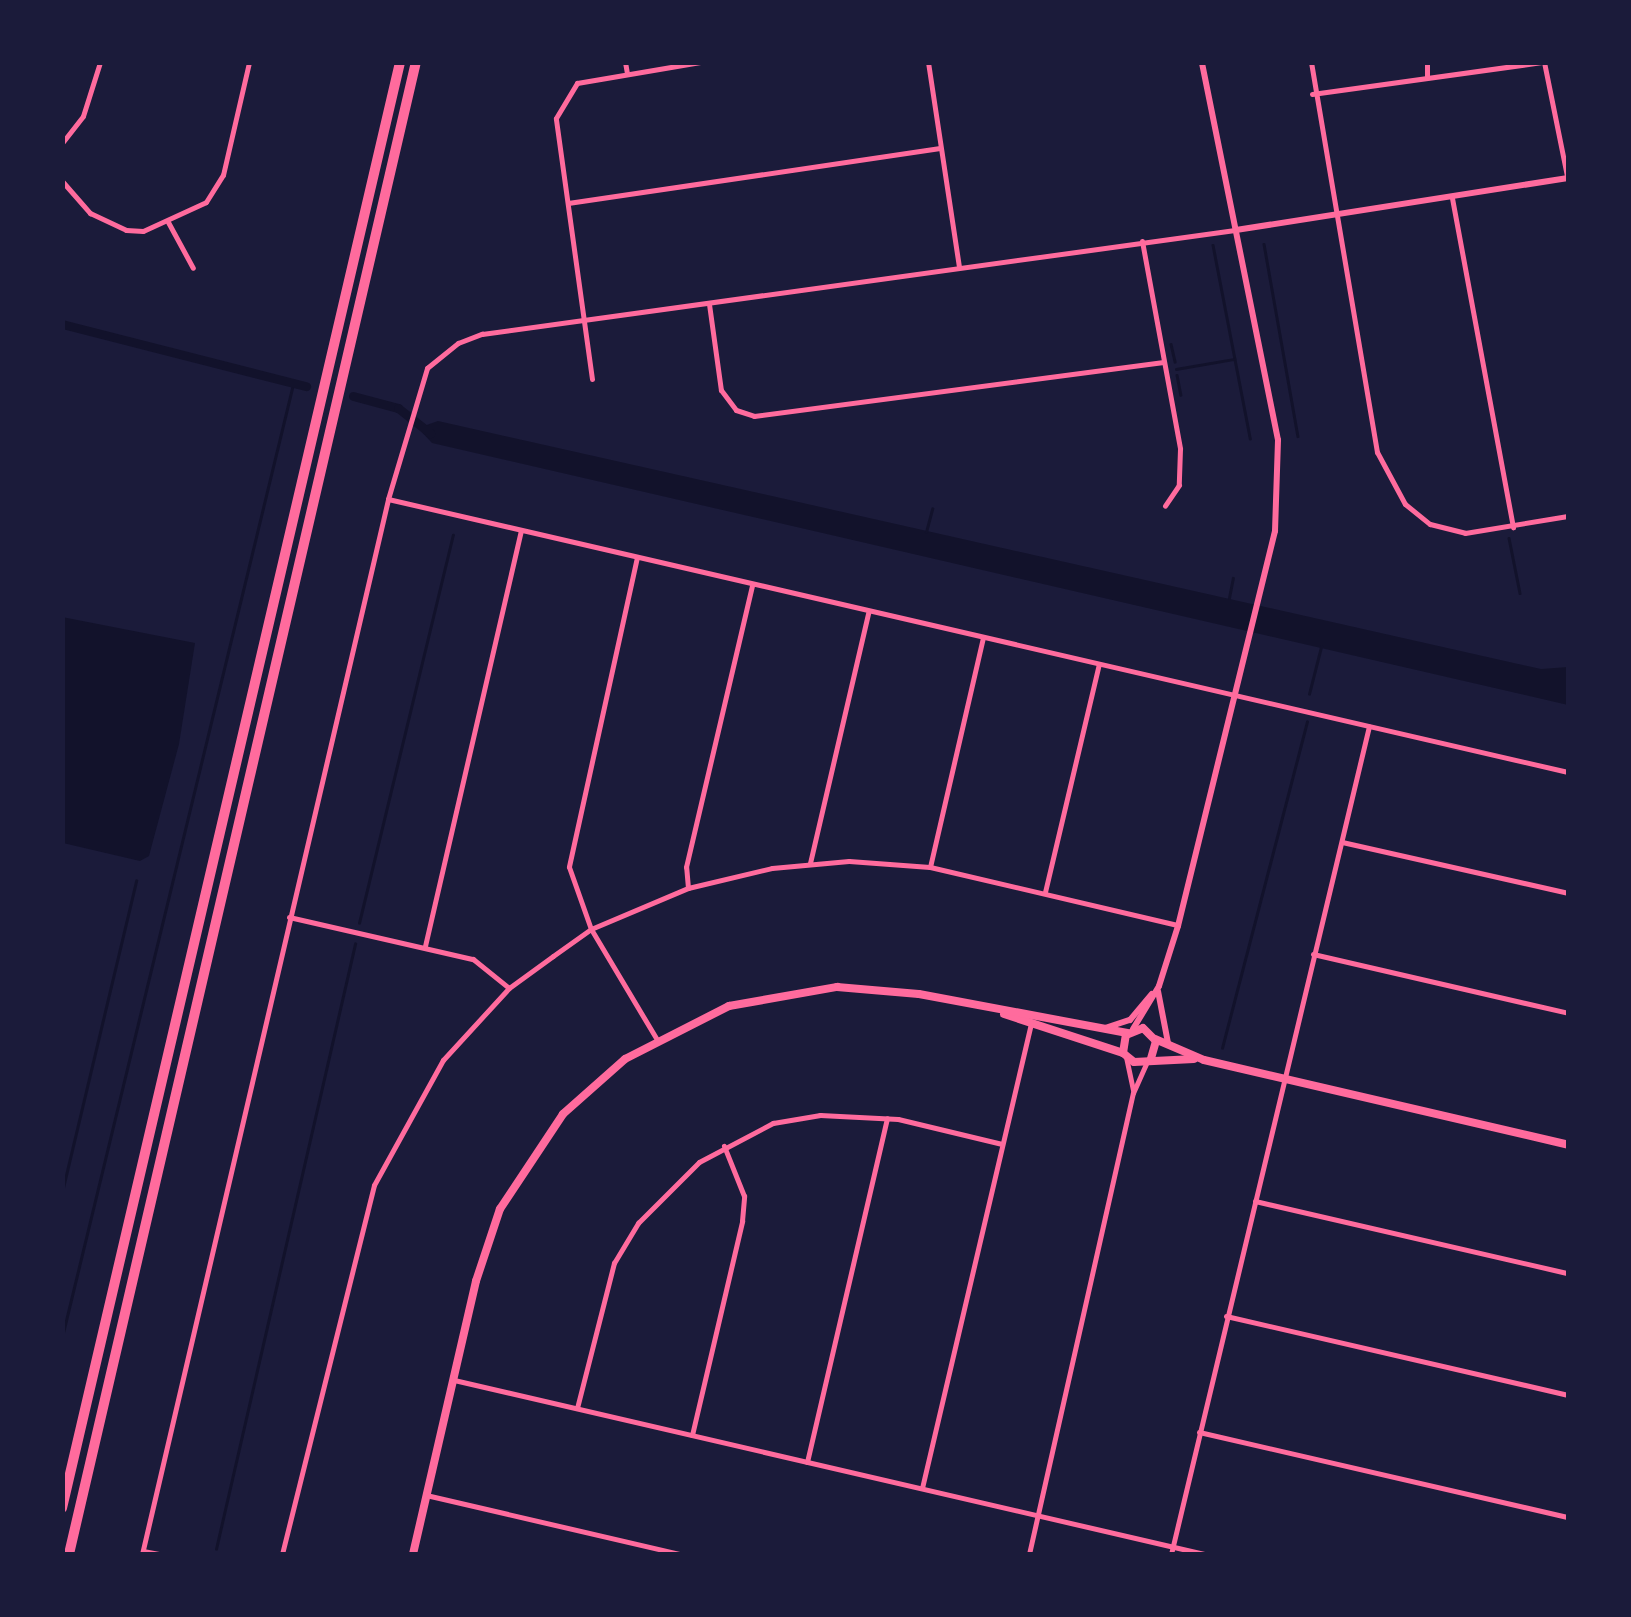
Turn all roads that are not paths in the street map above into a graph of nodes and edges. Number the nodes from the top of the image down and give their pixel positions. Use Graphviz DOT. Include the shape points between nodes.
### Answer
graph roads {
  1 [pos="100,62"];
  2 [pos="249,62"];
  3 [pos="400,62"];
  4 [pos="416,62"];
  5 [pos="625,62"];
  6 [pos="700,62"];
  7 [pos="928,62"];
  8 [pos="1202,62"];
  9 [pos="1312,62"];
  10 [pos="1427,62"];
  11 [pos="1543,62"];
  12 [pos="627,72"];
  13 [pos="1428,77"];
  14 [pos="1312,94"];
  15 [pos="62,143"];
  16 [pos="940,148"];
  17 [pos="1568,179"];
  18 [pos="62,181"];
  19 [pos="1452,198"];
  20 [pos="568,203"];
  21 [pos="1335,216"];
  22 [pos="168,222"];
  23 [pos="1236,230"];
  24 [pos="1142,241"];
  25 [pos="958,266"];
  26 [pos="193,268"];
  27 [pos="709,304"];
  28 [pos="583,320"];
  29 [pos="1163,362"];
  30 [pos="592,379"];
  31 [pos="388,500"];
  32 [pos="1165,506"];
  33 [pos="1568,516"];
  34 [pos="1513,526"];
  35 [pos="521,531"];
  36 [pos="638,557"];
  37 [pos="752,585"];
  38 [pos="868,612"];
  39 [pos="983,638"];
  40 [pos="1099,664"];
  41 [pos="1236,696"];
  42 [pos="1368,726"];
  43 [pos="1568,772"];
  44 [pos="1341,842"];
  45 [pos="810,863"];
  46 [pos="930,867"];
  47 [pos="688,888"];
  48 [pos="1045,892"];
  49 [pos="1568,894"];
  50 [pos="289,917"];
  51 [pos="1178,926"];
  52 [pos="591,929"];
  53 [pos="425,946"];
  54 [pos="1312,954"];
  55 [pos="510,988"];
  56 [pos="1158,989"];
  57 [pos="1000,1012"];
  58 [pos="1568,1013"];
  59 [pos="1031,1025"];
  60 [pos="1105,1028"];
  61 [pos="1130,1031"];
  62 [pos="656,1038"];
  63 [pos="1155,1038"];
  64 [pos="1168,1043"];
  65 [pos="1125,1054"];
  66 [pos="1149,1060"];
  67 [pos="1204,1060"];
  68 [pos="1280,1079"];
  69 [pos="1134,1093"];
  70 [pos="887,1118"];
  71 [pos="1002,1144"];
  72 [pos="1568,1145"];
  73 [pos="724,1146"];
  74 [pos="1253,1201"];
  75 [pos="1568,1273"];
  76 [pos="1226,1316"];
  77 [pos="454,1380"];
  78 [pos="1568,1395"];
  79 [pos="577,1408"];
  80 [pos="1199,1432"];
  81 [pos="692,1435"];
  82 [pos="807,1462"];
  83 [pos="922,1488"];
  84 [pos="426,1495"];
  85 [pos="62,1508"];
  86 [pos="1038,1516"];
  87 [pos="1568,1517"];
  88 [pos="1172,1551"];
  89 [pos="142,1553"];
  90 [pos="68,1554"];
  91 [pos="159,1554"];
  92 [pos="282,1554"];
  93 [pos="412,1554"];
  94 [pos="680,1554"];
  95 [pos="1029,1554"];
  96 [pos="1204,1554"];
  1 -- 15 [label="street" via="83,116"];
  2 -- 22 [label="street" via="216,191"];
  3 -- 85 [label="highway"];
  4 -- 90 [label="highway"];
  5 -- 12 [label="street"];
  6 -- 12 [label="street"];
  7 -- 16 [label="street"];
  8 -- 23 [label="street"];
  9 -- 14 [label="street"];
  10 -- 13 [label="street"];
  11 -- 13 [label="street"];
  11 -- 17 [label="street"];
  12 -- 20 [label="street" via="577,83 556,118"];
  13 -- 14 [label="street"];
  14 -- 21 [label="street"];
  16 -- 20 [label="street"];
  16 -- 25 [label="street"];
  17 -- 19 [label="street"];
  18 -- 22 [label="street" via="90,213 126,230"];
  19 -- 21 [label="street"];
  19 -- 34 [label="street"];
  20 -- 28 [label="street"];
  21 -- 23 [label="street"];
  21 -- 34 [label="street" via="1377,452 1405,504 1447,530"];
  22 -- 26 [label="street"];
  23 -- 24 [label="street"];
  23 -- 41 [label="street" via="1278,440 1275,531"];
  24 -- 25 [label="street"];
  24 -- 29 [label="street"];
  25 -- 27 [label="street"];
  27 -- 28 [label="street"];
  27 -- 29 [label="street" via="721,390 748,415"];
  28 -- 30 [label="street"];
  28 -- 31 [label="street" via="458,343 427,368"];
  29 -- 32 [label="street" via="1181,468"];
  31 -- 35 [label="street"];
  31 -- 50 [label="street"];
  33 -- 34 [label="street"];
  35 -- 36 [label="street"];
  35 -- 53 [label="street"];
  36 -- 37 [label="street"];
  36 -- 52 [label="street" via="572,832 574,893"];
  37 -- 38 [label="street"];
  37 -- 47 [label="street" via="686,867"];
  38 -- 39 [label="street"];
  38 -- 45 [label="street"];
  39 -- 40 [label="street"];
  39 -- 46 [label="street"];
  40 -- 41 [label="street"];
  40 -- 48 [label="street"];
  41 -- 42 [label="street"];
  41 -- 51 [label="street"];
  42 -- 43 [label="street"];
  42 -- 44 [label="street"];
  44 -- 49 [label="street"];
  44 -- 54 [label="street"];
  45 -- 46 [label="street"];
  45 -- 47 [label="street"];
  46 -- 48 [label="street"];
  47 -- 52 [label="street"];
  48 -- 51 [label="street"];
  50 -- 53 [label="street"];
  50 -- 89 [label="street"];
  51 -- 56 [label="street"];
  52 -- 55 [label="street"];
  52 -- 62 [label="street"];
  53 -- 55 [label="street" via="473,960"];
  54 -- 58 [label="street"];
  54 -- 68 [label="street"];
  55 -- 92 [label="street" via="443,1060 374,1184"];
  56 -- 60 [label="street" via="1130,1020"];
  56 -- 61 [label="street"];
  56 -- 63 [label="street"];
  56 -- 64 [label="street"];
  57 -- 59 [label="main road"];
  57 -- 60 [label="main road"];
  57 -- 62 [label="main road" via="919,994 836,987 766,996"];
  59 -- 65 [label="main road"];
  59 -- 71 [label="street"];
  60 -- 61 [label="main road"];
  61 -- 63 [label="main road"];
  61 -- 65 [label="main road"];
  62 -- 77 [label="main road" via="573,1104 518,1175 490,1235"];
  63 -- 64 [label="main road"];
  63 -- 66 [label="main road"];
  64 -- 67 [label="main road"];
  65 -- 66 [label="main road"];
  65 -- 69 [label="street"];
  66 -- 67 [label="main road"];
  66 -- 69 [label="street"];
  67 -- 68 [label="main road"];
  68 -- 72 [label="main road"];
  68 -- 74 [label="street"];
  69 -- 86 [label="street"];
  70 -- 71 [label="street"];
  70 -- 73 [label="street" via="856,1114 773,1123"];
  70 -- 82 [label="street"];
  71 -- 83 [label="street"];
  73 -- 79 [label="street" via="672,1184 614,1264"];
  73 -- 81 [label="street" via="744,1196 742,1221"];
  74 -- 75 [label="street"];
  74 -- 76 [label="street"];
  76 -- 78 [label="street"];
  76 -- 80 [label="street"];
  77 -- 79 [label="street"];
  77 -- 84 [label="main road"];
  79 -- 81 [label="street"];
  80 -- 87 [label="street"];
  80 -- 88 [label="street"];
  81 -- 82 [label="street"];
  82 -- 83 [label="street"];
  83 -- 86 [label="street"];
  84 -- 93 [label="main road"];
  84 -- 94 [label="street"];
  86 -- 88 [label="street"];
  86 -- 95 [label="street"];
  88 -- 96 [label="street"];
  89 -- 91 [label="street"];
}
